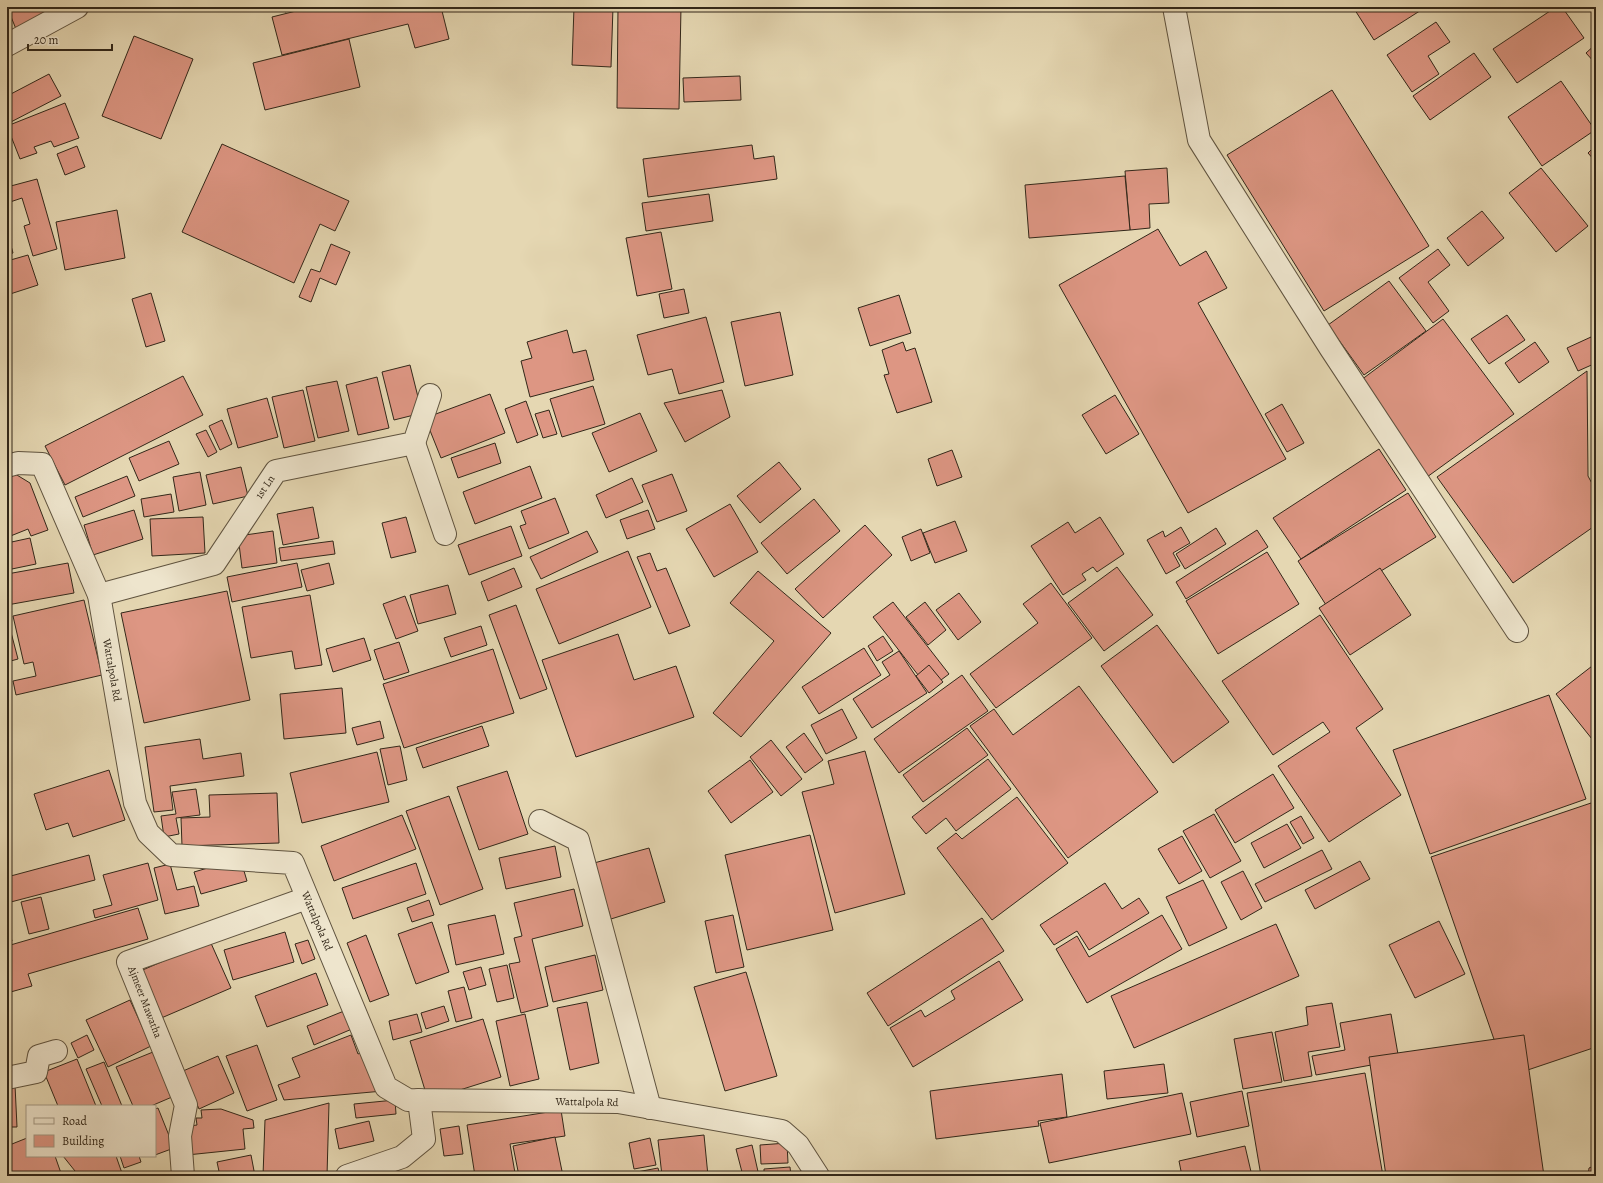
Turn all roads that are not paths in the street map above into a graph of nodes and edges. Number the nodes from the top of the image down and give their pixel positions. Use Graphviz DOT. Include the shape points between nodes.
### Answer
graph roads {
  1 [pos="77,7"];
  2 [pos="1174,7"];
  3 [pos="7,46"];
  4 [pos="430,395"];
  5 [pos="414,443"];
  6 [pos="7,466"];
  7 [pos="445,534"];
  8 [pos="99,595"];
  9 [pos="1517,631"];
  10 [pos="540,821"];
  11 [pos="307,898"];
  12 [pos="56,1051"];
  13 [pos="7,1078"];
  14 [pos="419,1100"];
  15 [pos="650,1108"];
  16 [pos="183,1176"];
  17 [pos="347,1176"];
  18 [pos="818,1176"];
  1 -- 3 [label="street"];
  2 -- 9 [label="street" via="1199,140 1331,349"];
  4 -- 5 [label="street"];
  5 -- 7 [label="street"];
  5 -- 8 [label="street, 1st Ln" via="276,471 214,564"];
  6 -- 8 [label="street, Wattalpola Rd" via="18,463 42,464"];
  8 -- 11 [label="street, Wattalpola Rd" via="135,803 148,833 171,855 293,863"];
  10 -- 15 [label="street" via="578,840"];
  11 -- 14 [label="street, Wattalpola Rd" via="386,1087 408,1100"];
  11 -- 16 [label="street, Ajmeer Mawatha" via="128,962 186,1105 180,1136"];
  12 -- 13 [label="street" via="39,1056 36,1072"];
  14 -- 15 [label="street, Wattalpola Rd" via="618,1102"];
  14 -- 17 [label="street" via="424,1139 402,1157"];
  15 -- 18 [label="street, Wattalpola Rd" via="782,1131 798,1145"];
}
